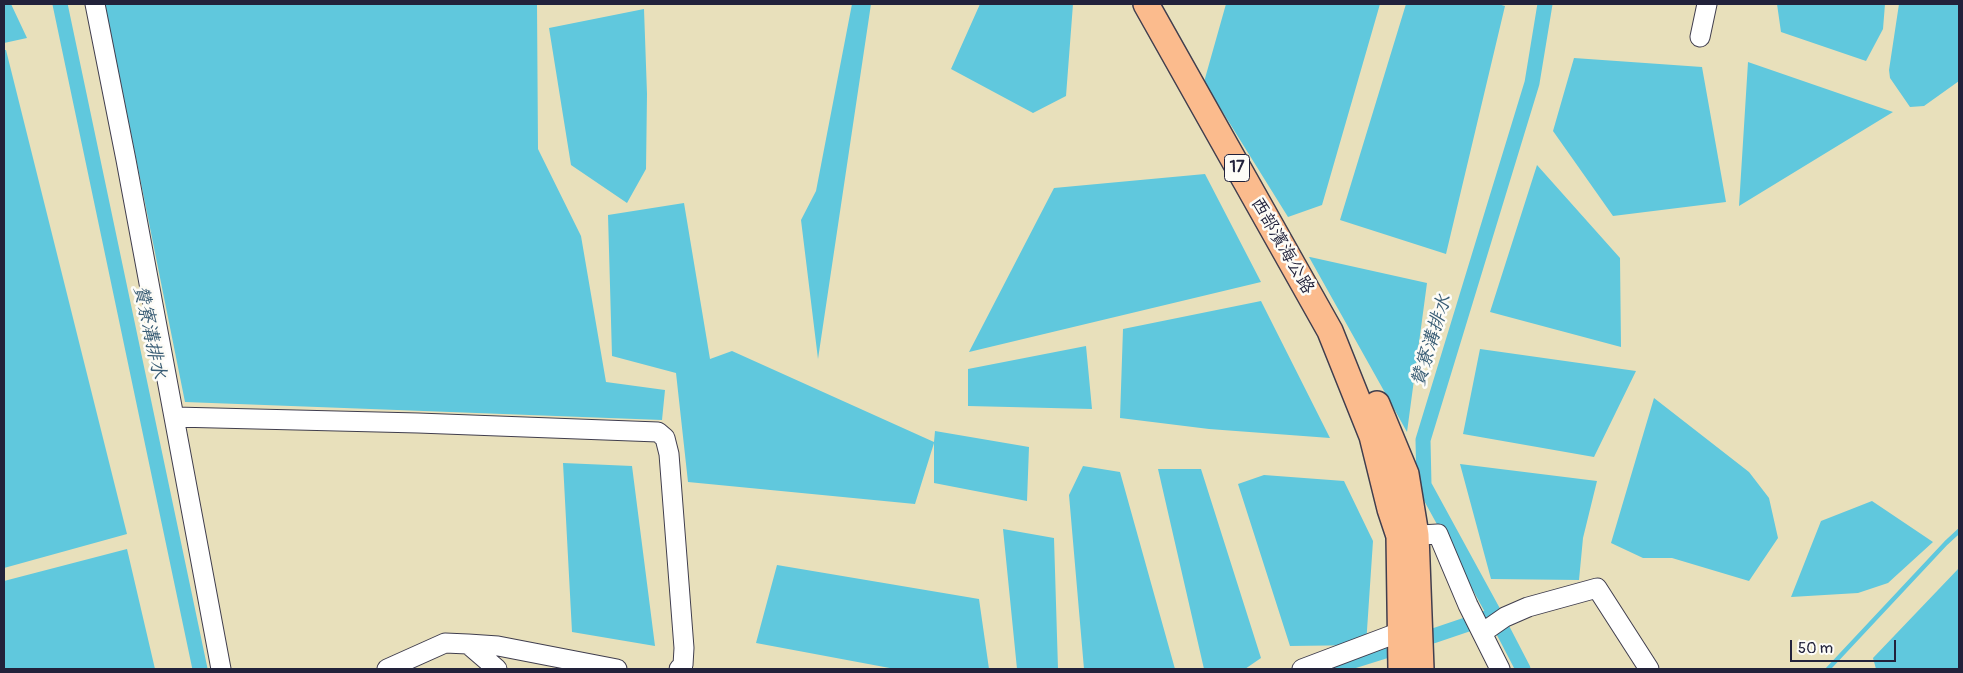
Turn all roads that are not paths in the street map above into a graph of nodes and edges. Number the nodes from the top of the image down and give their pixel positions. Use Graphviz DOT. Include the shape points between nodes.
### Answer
graph roads {
  1 [pos="94,4"];
  2 [pos="1146,4"];
  3 [pos="1707,4"];
  4 [pos="1700,37"];
  5 [pos="175,418"];
  6 [pos="1408,536"];
  7 [pos="1485,630"];
  8 [pos="1400,632"];
  9 [pos="468,644"];
  10 [pos="221,669"];
  11 [pos="387,669"];
  12 [pos="496,669"];
  13 [pos="617,669"];
  14 [pos="680,669"];
  15 [pos="1302,669"];
  16 [pos="1401,669"];
  17 [pos="1421,669"];
  18 [pos="1500,669"];
  19 [pos="1649,669"];
  1 -- 5 [label="street"];
  2 -- 6 [label="main road, 西部濱海公路 / 17" via="1330,331 1372,436 1390,509"];
  3 -- 4 [label="street"];
  5 -- 10 [label="street"];
  5 -- 14 [label="street" via="658,432 665,438 669,454 684,648"];
  6 -- 7 [label="street" via="1438,534 1468,605"];
  6 -- 8 [label="main road, 西部濱海公路 / 17"];
  6 -- 17 [label="main road, 西部濱海公路 / 17"];
  7 -- 18 [label="street"];
  7 -- 19 [label="street" via="1528,607 1597,588"];
  8 -- 15 [label="street"];
  8 -- 16 [label="main road, 西部濱海公路 / 17"];
  9 -- 11 [label="street" via="445,643"];
  9 -- 12 [label="street"];
  9 -- 13 [label="street" via="498,646"];
}
